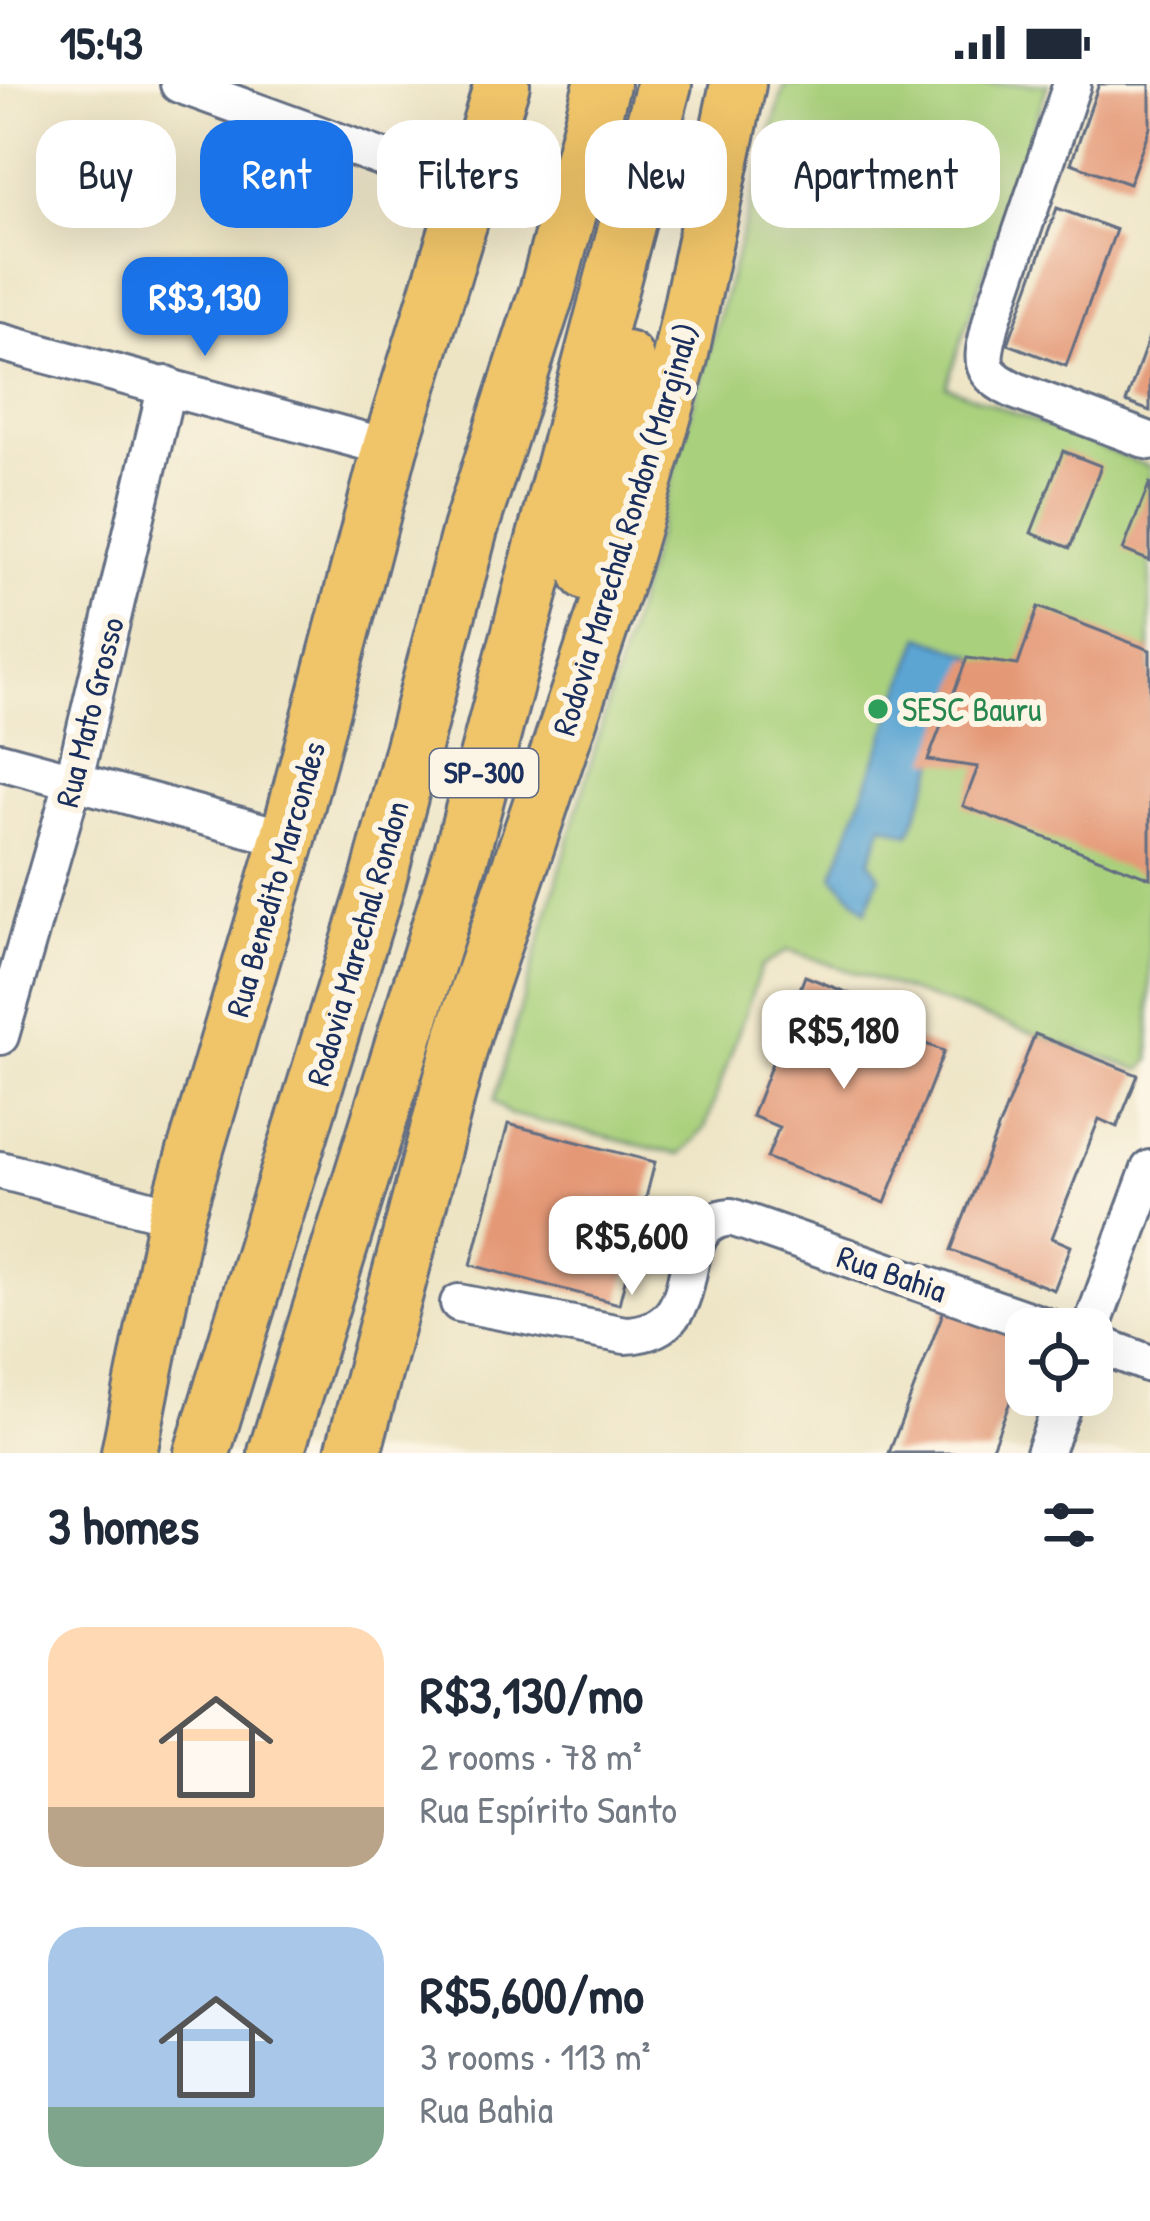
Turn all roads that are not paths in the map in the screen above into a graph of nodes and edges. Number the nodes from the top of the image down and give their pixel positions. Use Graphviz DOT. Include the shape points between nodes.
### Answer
graph roads {
  1 [pos="179,84"];
  2 [pos="502,84"];
  3 [pos="602,84"];
  4 [pos="664,84"];
  5 [pos="674,84"];
  6 [pos="739,84"];
  7 [pos="1072,84"];
  8 [pos="491,120"];
  9 [pos="377,156"];
  10 [pos="457,228"];
  11 [pos="0,342"];
  12 [pos="167,386"];
  13 [pos="1150,441"];
  14 [pos="390,448"];
  15 [pos="0,761"];
  16 [pos="552,770"];
  17 [pos="74,779"];
  18 [pos="288,839"];
  19 [pos="0,1036"];
  20 [pos="0,1169"];
  21 [pos="1150,1169"];
  22 [pos="176,1216"];
  23 [pos="459,1303"];
  24 [pos="1099,1308"];
  25 [pos="1005,1312"];
  26 [pos="1113,1350"];
  27 [pos="1150,1364"];
  28 [pos="1058,1416"];
  29 [pos="129,1453"];
  30 [pos="202,1453"];
  31 [pos="276,1453"];
  32 [pos="353,1453"];
  33 [pos="1044,1453"];
  1 -- 9 [label="street"];
  2 -- 8 [label="highway, Rua Benedito Marcondes"];
  3 -- 30 [label="highway, Rodovia Marechal Rondon / SP-300" via="547,292 470,529 378,881"];
  4 -- 31 [label="highway, SP-300" via="461,856"];
  5 -- 16 [label="highway"];
  6 -- 16 [label="highway, Rodovia Marechal Rondon (Marginal)" via="680,358"];
  7 -- 13 [label="street" via="992,319 985,370 1016,391"];
  10 -- 14 [label="highway, Rua Benedito Marcondes"];
  11 -- 12 [label="street"];
  12 -- 14 [label="street"];
  12 -- 17 [label="street, Rua Mato Grosso"];
  14 -- 18 [label="highway, Rua Benedito Marcondes"];
  15 -- 17 [label="street"];
  16 -- 32 [label="highway, Rodovia Marechal Rondon (Marginal)" via="464,1032"];
  17 -- 18 [label="street"];
  17 -- 19 [label="street, Rua Mato Grosso"];
  18 -- 22 [label="highway, Rua Benedito Marcondes"];
  20 -- 22 [label="street"];
  21 -- 24 [label="street"];
  22 -- 29 [label="highway, Rua Benedito Marcondes"];
  23 -- 25 [label="street, Rua Bahia" via="648,1334 671,1319 700,1232 715,1218 731,1217"];
  26 -- 27 [label="street"];
  28 -- 33 [label="street"];
}
